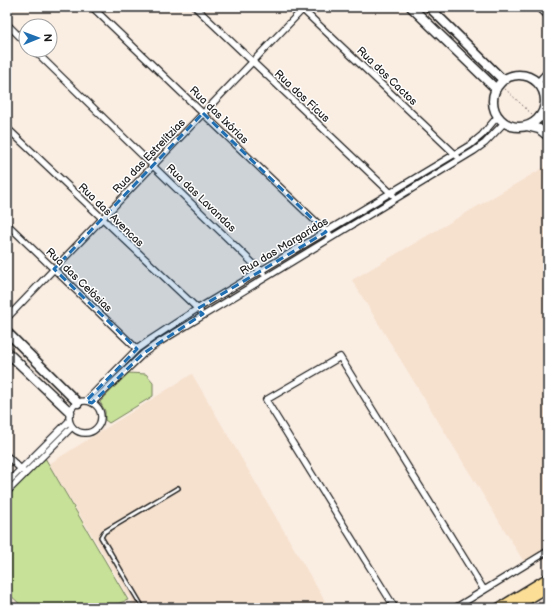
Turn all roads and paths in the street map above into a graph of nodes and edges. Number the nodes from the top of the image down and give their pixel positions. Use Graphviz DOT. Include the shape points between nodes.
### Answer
graph roads {
  1 [pos="92,7"];
  2 [pos="195,7"];
  3 [pos="412,7"];
  4 [pos="429,7"];
  5 [pos="538,7"];
  6 [pos="303,8"];
  7 [pos="548,16"];
  8 [pos="7,24"];
  9 [pos="18,35"];
  10 [pos="42,58"];
  11 [pos="252,62"];
  12 [pos="548,71"];
  13 [pos="506,79"];
  14 [pos="537,83"];
  15 [pos="496,89"];
  16 [pos="203,113"];
  17 [pos="542,114"];
  18 [pos="498,116"];
  19 [pos="504,123"];
  20 [pos="548,124"];
  21 [pos="527,126"];
  22 [pos="7,128"];
  23 [pos="548,136"];
  24 [pos="455,154"];
  25 [pos="460,159"];
  26 [pos="153,166"];
  27 [pos="390,193"];
  28 [pos="396,198"];
  29 [pos="102,219"];
  30 [pos="7,224"];
  31 [pos="326,232"];
  32 [pos="332,237"];
  33 [pos="54,269"];
  34 [pos="261,271"];
  35 [pos="267,276"];
  36 [pos="197,309"];
  37 [pos="203,314"];
  38 [pos="7,318"];
  39 [pos="7,332"];
  40 [pos="137,349"];
  41 [pos="7,352"];
  42 [pos="86,402"];
  43 [pos="70,416"];
  44 [pos="72,427"];
  45 [pos="7,456"];
  46 [pos="21,469"];
  47 [pos="25,474"];
  48 [pos="7,483"];
  49 [pos="178,488"];
  50 [pos="7,492"];
  51 [pos="548,551"];
  52 [pos="548,578"];
  53 [pos="548,587"];
  54 [pos="484,590"];
  55 [pos="548,605"];
  56 [pos="143,608"];
  57 [pos="394,608"];
  58 [pos="455,608"];
  59 [pos="499,608"];
  60 [pos="514,608"];
  61 [pos="543,608"];
  1 -- 16 [label="street, Rua das Ixórias"];
  2 -- 11 [label="street, Rua dos Fícus"];
  3 -- 15 [label="street"];
  4 -- 13 [label="street" via="501,78"];
  5 -- 7 [label="street"];
  6 -- 11 [label="street, Rua das Estrelítzias"];
  6 -- 24 [label="street, Rua dos Cactos"];
  8 -- 9 [label="street"];
  10 -- 26 [label="street, Rua das Lavandas"];
  11 -- 16 [label="street, Rua das Estrelítzias"];
  11 -- 27 [label="street, Rua dos Fícus"];
  12 -- 14 [label="street"];
  13 -- 14 [label="street" via="525,76"];
  13 -- 15 [label="street"];
  14 -- 17 [label="street" via="544,95"];
  15 -- 18 [label="street" via="493,103"];
  16 -- 26 [label="street, Rua das Estrelítzias"];
  16 -- 31 [label="street, Rua das Ixórias"];
  17 -- 20 [label="street"];
  17 -- 21 [label="street"];
  18 -- 19 [label="street"];
  18 -- 24 [label="street, Rua das Margaridas" via="482,135"];
  19 -- 21 [label="street" via="518,127"];
  19 -- 25 [label="street, Rua das Margaridas" via="485,143"];
  21 -- 23 [label="street" via="539,129"];
  22 -- 29 [label="street, Rua das Avencas"];
  24 -- 25 [label="street, Rua dos Cactos"];
  24 -- 27 [label="street, Rua das Margaridas"];
  25 -- 28 [label="street, Rua das Margaridas"];
  26 -- 29 [label="street, Rua das Estrelítzias"];
  26 -- 34 [label="street, Rua das Lavandas"];
  27 -- 28 [label="street, Rua dos Fícus"];
  27 -- 31 [label="street, Rua das Margaridas"];
  28 -- 32 [label="street, Rua das Margaridas"];
  29 -- 33 [label="street, Rua das Estrelítzias"];
  29 -- 36 [label="street, Rua das Avencas"];
  30 -- 33 [label="street, Rua das Celósias"];
  31 -- 32 [label="street, Rua das Ixórias"];
  31 -- 34 [label="street, Rua das Margaridas"];
  32 -- 35 [label="street, Rua das Margaridas"];
  33 -- 38 [label="street, Rua das Estrelítzias"];
  33 -- 40 [label="street, Rua das Celósias"];
  34 -- 35 [label="street, Rua das Lavandas"];
  34 -- 36 [label="street, Rua das Margaridas"];
  35 -- 37 [label="street, Rua das Margaridas"];
  36 -- 37 [label="street, Rua das Avencas"];
  36 -- 40 [label="street, Rua das Margaridas"];
  37 -- 42 [label="street, Rua das Margaridas" via="144,353"];
  39 -- 42 [label="street"];
  40 -- 42 [label="street, Rua das Margaridas"];
  41 -- 43 [label="street"];
  42 -- 43 [label="street"];
  42 -- 44 [label="street" via="96,406 101,414 97,428 84,433"];
  43 -- 44 [label="street"];
  43 -- 46 [label="street"];
  44 -- 47 [label="street"];
  45 -- 46 [label="street"];
  46 -- 47 [label="street"];
  46 -- 48 [label="street"];
  47 -- 50 [label="street"];
  49 -- 56 [label="lane" via="104,532 101,537"];
  51 -- 54 [label="street"];
  52 -- 59 [label="main road"];
  53 -- 60 [label="main road"];
  54 -- 57 [label="street" via="340,357 266,400"];
  54 -- 58 [label="street"];
  55 -- 61 [label="path"];
}
